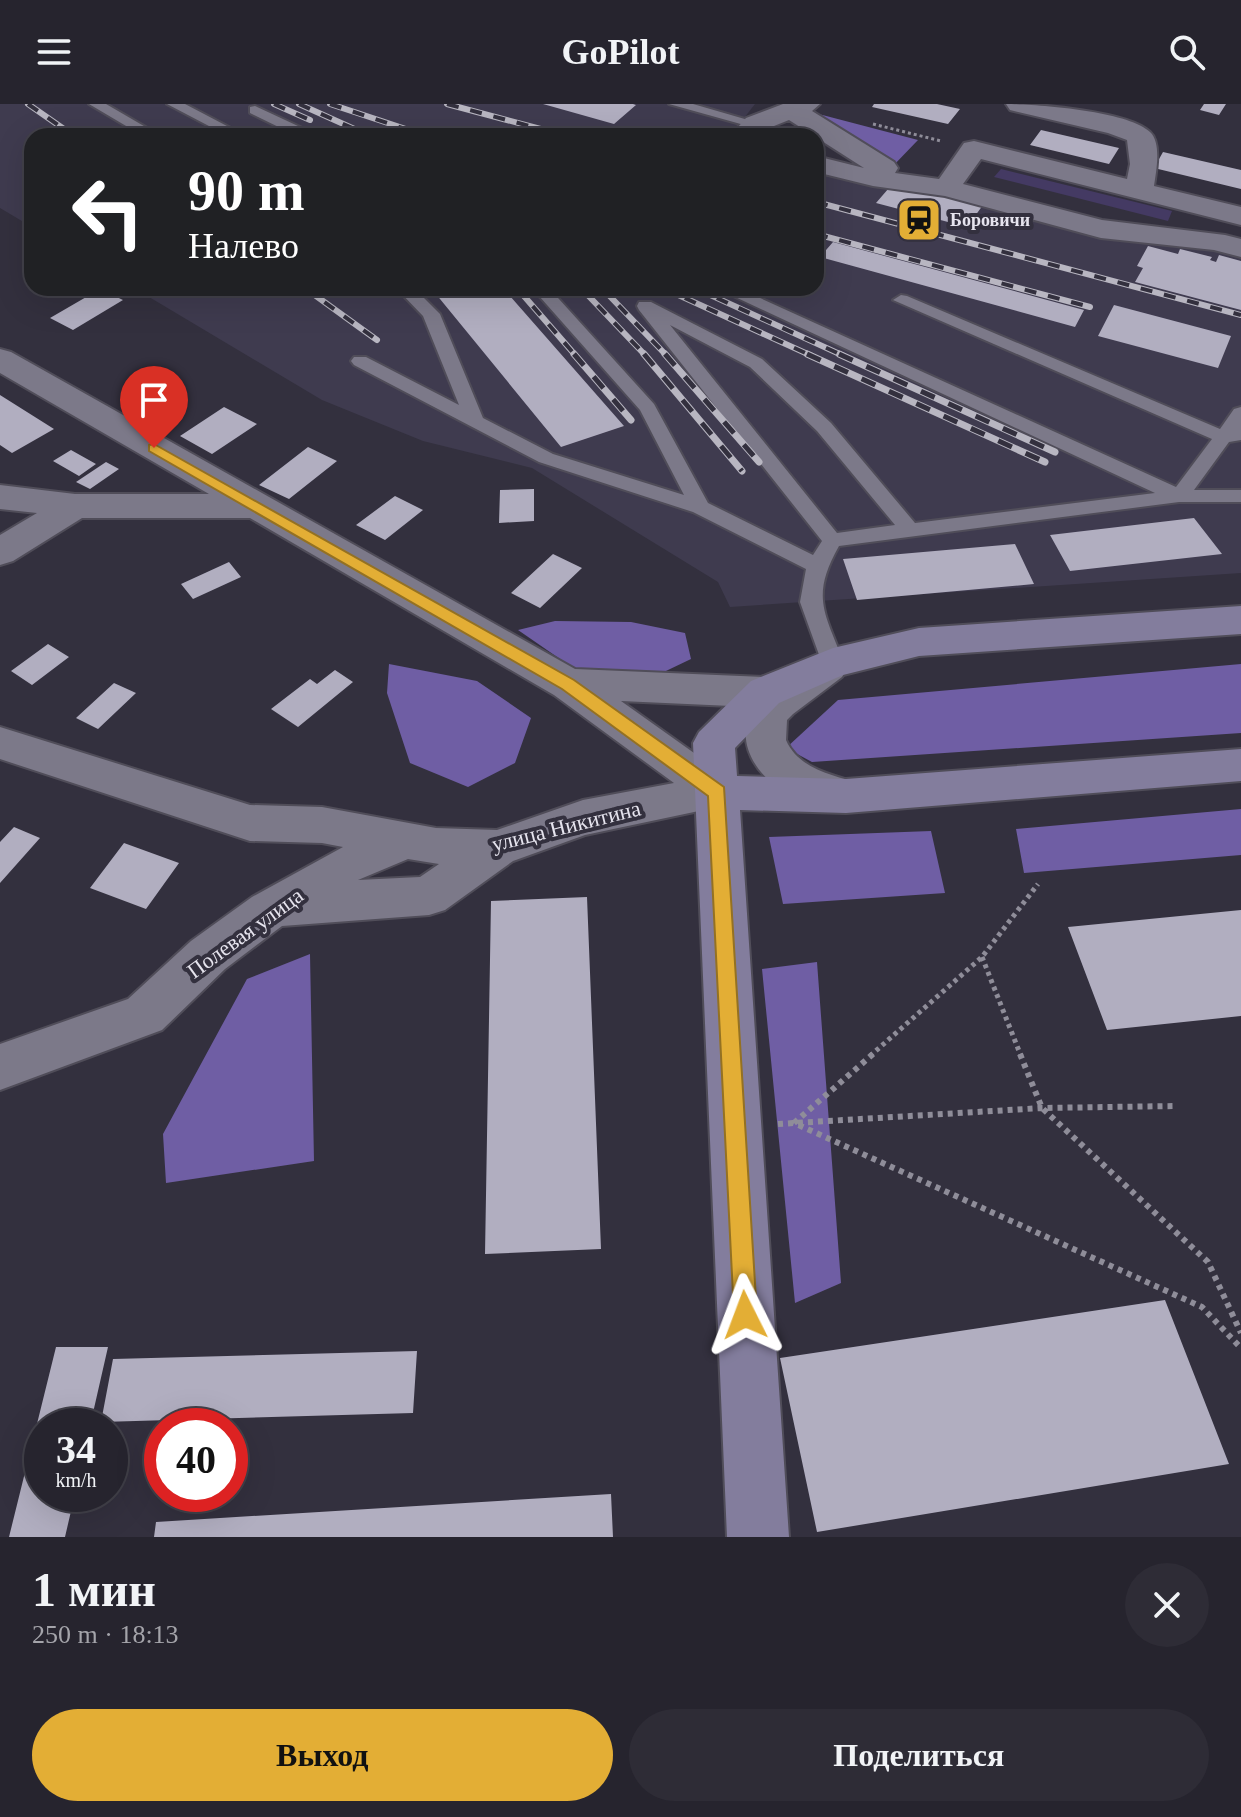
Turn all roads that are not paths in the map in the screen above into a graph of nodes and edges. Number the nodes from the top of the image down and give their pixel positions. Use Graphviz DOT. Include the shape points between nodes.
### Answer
graph roads {
  1 [pos="96,104"];
  2 [pos="174,104"];
  3 [pos="676,104"];
  4 [pos="1019,104"];
  5 [pos="802,107"];
  6 [pos="255,110"];
  7 [pos="140,128"];
  8 [pos="223,128"];
  9 [pos="292,128"];
  10 [pos="743,128"];
  11 [pos="754,128"];
  12 [pos="824,166"];
  13 [pos="910,184"];
  14 [pos="946,188"];
  15 [pos="1139,190"];
  16 [pos="1241,216"];
  17 [pos="1241,248"];
  18 [pos="412,296"];
  19 [pos="547,296"];
  20 [pos="742,296"];
  21 [pos="901,300"];
  22 [pos="1,361"];
  23 [pos="360,361"];
  24 [pos="1241,413"];
  25 [pos="475,421"];
  26 [pos="1232,436"];
  27 [pos="1179,496"];
  28 [pos="1241,496"];
  29 [pos="0,497"];
  30 [pos="75,506"];
  31 [pos="255,506"];
  32 [pos="700,507"];
  33 [pos="911,531"];
  34 [pos="832,540"];
  35 [pos="0,552"];
  36 [pos="817,566"];
  37 [pos="1241,620"];
  38 [pos="833,663"];
  39 [pos="568,684"];
  40 [pos="765,692"];
  41 [pos="0,743"];
  42 [pos="1241,765"];
  43 [pos="716,768"];
  44 [pos="846,796"];
  45 [pos="406,840"];
  46 [pos="497,848"];
  47 [pos="268,911"];
  48 [pos="0,1067"];
  49 [pos="758,1537"];
  1 -- 7 [label="lane"];
  2 -- 8 [label="lane"];
  3 -- 10 [label="lane"];
  4 -- 15 [label="street" via="1140,136 1144,164"];
  5 -- 11 [label="street"];
  5 -- 13 [label="street"];
  6 -- 9 [label="lane"];
  12 -- 13 [label="street"];
  13 -- 14 [label="street"];
  14 -- 15 [label="street" via="974,149"];
  14 -- 17 [label="street" via="1101,229"];
  15 -- 16 [label="street"];
  18 -- 25 [label="lane" via="431,314"];
  19 -- 32 [label="lane" via="648,408"];
  20 -- 27 [label="lane"];
  21 -- 26 [label="lane"];
  22 -- 31 [label="street"];
  23 -- 25 [label="lane"];
  24 -- 26 [label="lane"];
  25 -- 32 [label="lane" via="546,458"];
  26 -- 27 [label="lane"];
  27 -- 28 [label="lane"];
  27 -- 33 [label="lane"];
  29 -- 30 [label="street"];
  30 -- 31 [label="street"];
  30 -- 35 [label="street"];
  31 -- 39 [label="street"];
  32 -- 36 [label="lane"];
  33 -- 34 [label="lane"];
  33 -- 34 [label="lane" via="824,427 756,363 645,306"];
  34 -- 36 [label="lane"];
  36 -- 38 [label="lane" via="810,602"];
  37 -- 38 [label="street" via="919,642"];
  38 -- 40 [label="street"];
  38 -- 44 [label="street" via="786,696 767,719 765,741 780,767 809,786"];
  39 -- 40 [label="street"];
  39 -- 43 [label="street"];
  40 -- 43 [label="street"];
  41 -- 45 [label="street, улица Никитина" via="250,823 322,825"];
  42 -- 44 [label="street, улица Никитина"];
  43 -- 44 [label="street, улица Никитина"];
  43 -- 46 [label="street, улица Никитина"];
  43 -- 49 [label="street"];
  45 -- 46 [label="street, улица Никитина"];
  45 -- 47 [label="street, Полевая улица" via="342,867"];
  46 -- 47 [label="street" via="429,896"];
  47 -- 48 [label="street, Полевая улица" via="208,955 145,1015"];
}
